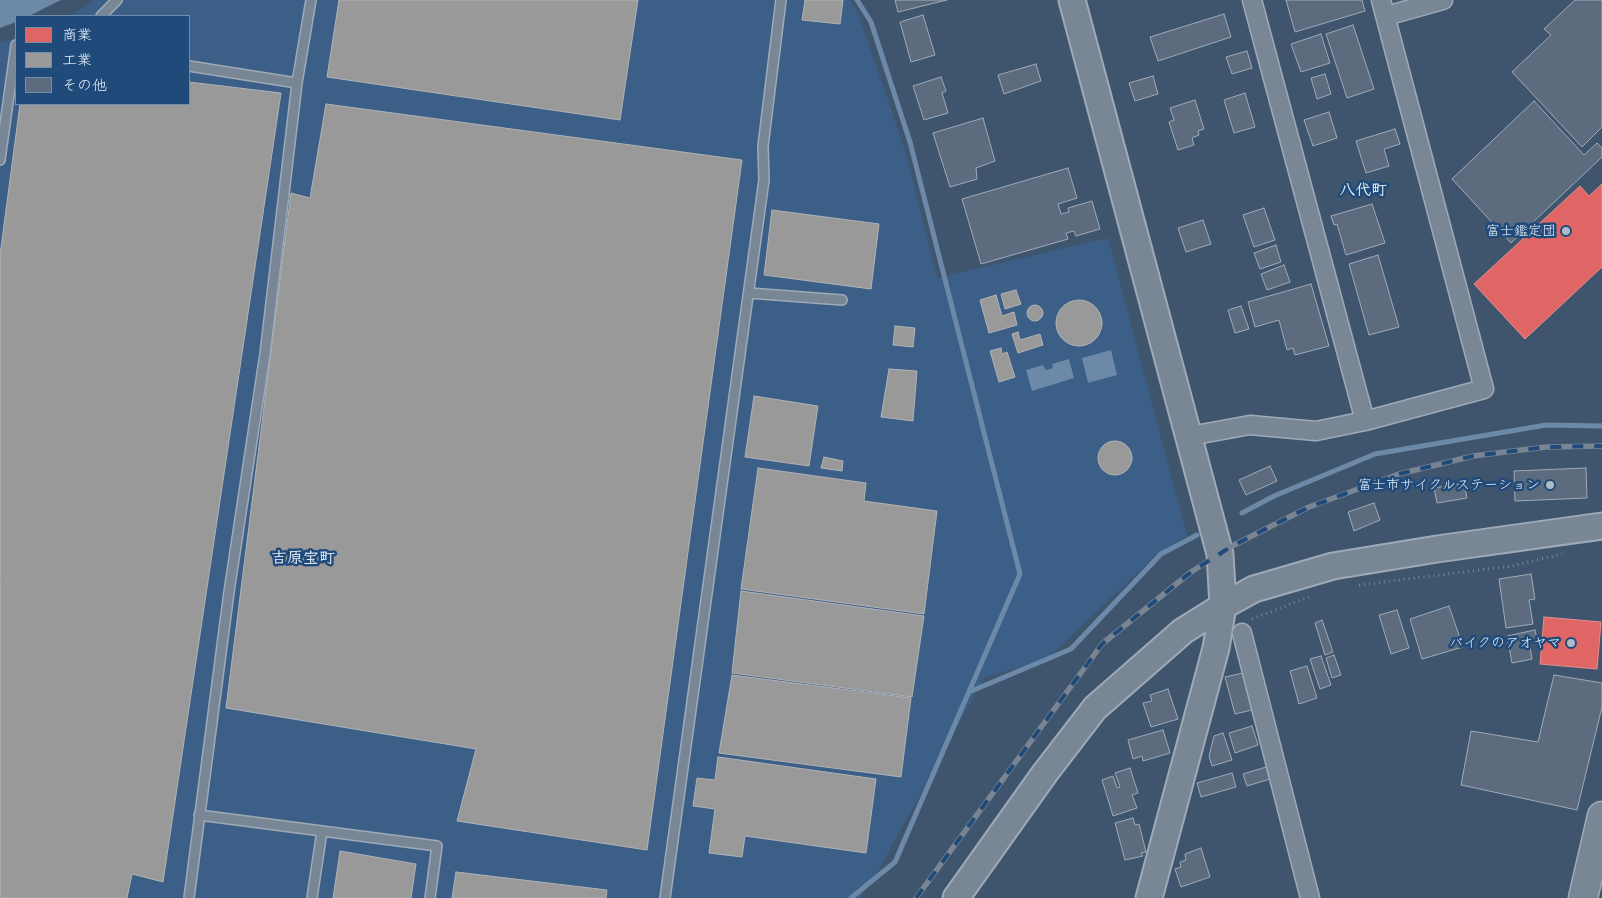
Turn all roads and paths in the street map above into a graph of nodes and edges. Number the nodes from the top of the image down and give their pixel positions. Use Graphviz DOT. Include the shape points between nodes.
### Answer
graph roads {
  1 [pos="117,0"];
  2 [pos="311,0"];
  3 [pos="781,0"];
  4 [pos="1072,0"];
  5 [pos="1252,0"];
  6 [pos="1443,0"];
  7 [pos="1384,8"];
  8 [pos="102,15"];
  9 [pos="15,52"];
  10 [pos="190,66"];
  11 [pos="297,83"];
  12 [pos="0,160"];
  13 [pos="749,293"];
  14 [pos="842,300"];
  15 [pos="1365,421"];
  16 [pos="1190,436"];
  17 [pos="1602,526"];
  18 [pos="1222,606"];
  19 [pos="1242,633"];
  20 [pos="200,815"];
  21 [pos="1602,816"];
  22 [pos="322,831"];
  23 [pos="189,898"];
  24 [pos="312,898"];
  25 [pos="430,898"];
  26 [pos="665,898"];
  27 [pos="956,898"];
  28 [pos="1149,898"];
  29 [pos="1310,898"];
  30 [pos="1583,898"];
  1 -- 8 [label="lane"];
  2 -- 11 [label="lane"];
  3 -- 13 [label="lane" via="763,146 764,180"];
  4 -- 16 [label="street"];
  5 -- 15 [label="street"];
  6 -- 7 [label="street"];
  7 -- 15 [label="street" via="1484,389"];
  9 -- 12 [label="lane"];
  10 -- 11 [label="lane"];
  11 -- 20 [label="lane" via="264,354 228,592"];
  13 -- 14 [label="lane"];
  13 -- 26 [label="lane"];
  15 -- 16 [label="street" via="1316,432 1250,424"];
  16 -- 18 [label="street" via="1220,554"];
  17 -- 18 [label="street" via="1436,548 1333,566 1254,589"];
  18 -- 27 [label="street" via="1183,631 1095,708"];
  18 -- 28 [label="street" via="1216,648"];
  19 -- 29 [label="street"];
  20 -- 22 [label="lane"];
  20 -- 23 [label="lane"];
  21 -- 30 [label="highway"];
  22 -- 24 [label="lane"];
  22 -- 25 [label="lane" via="437,846"];
}
